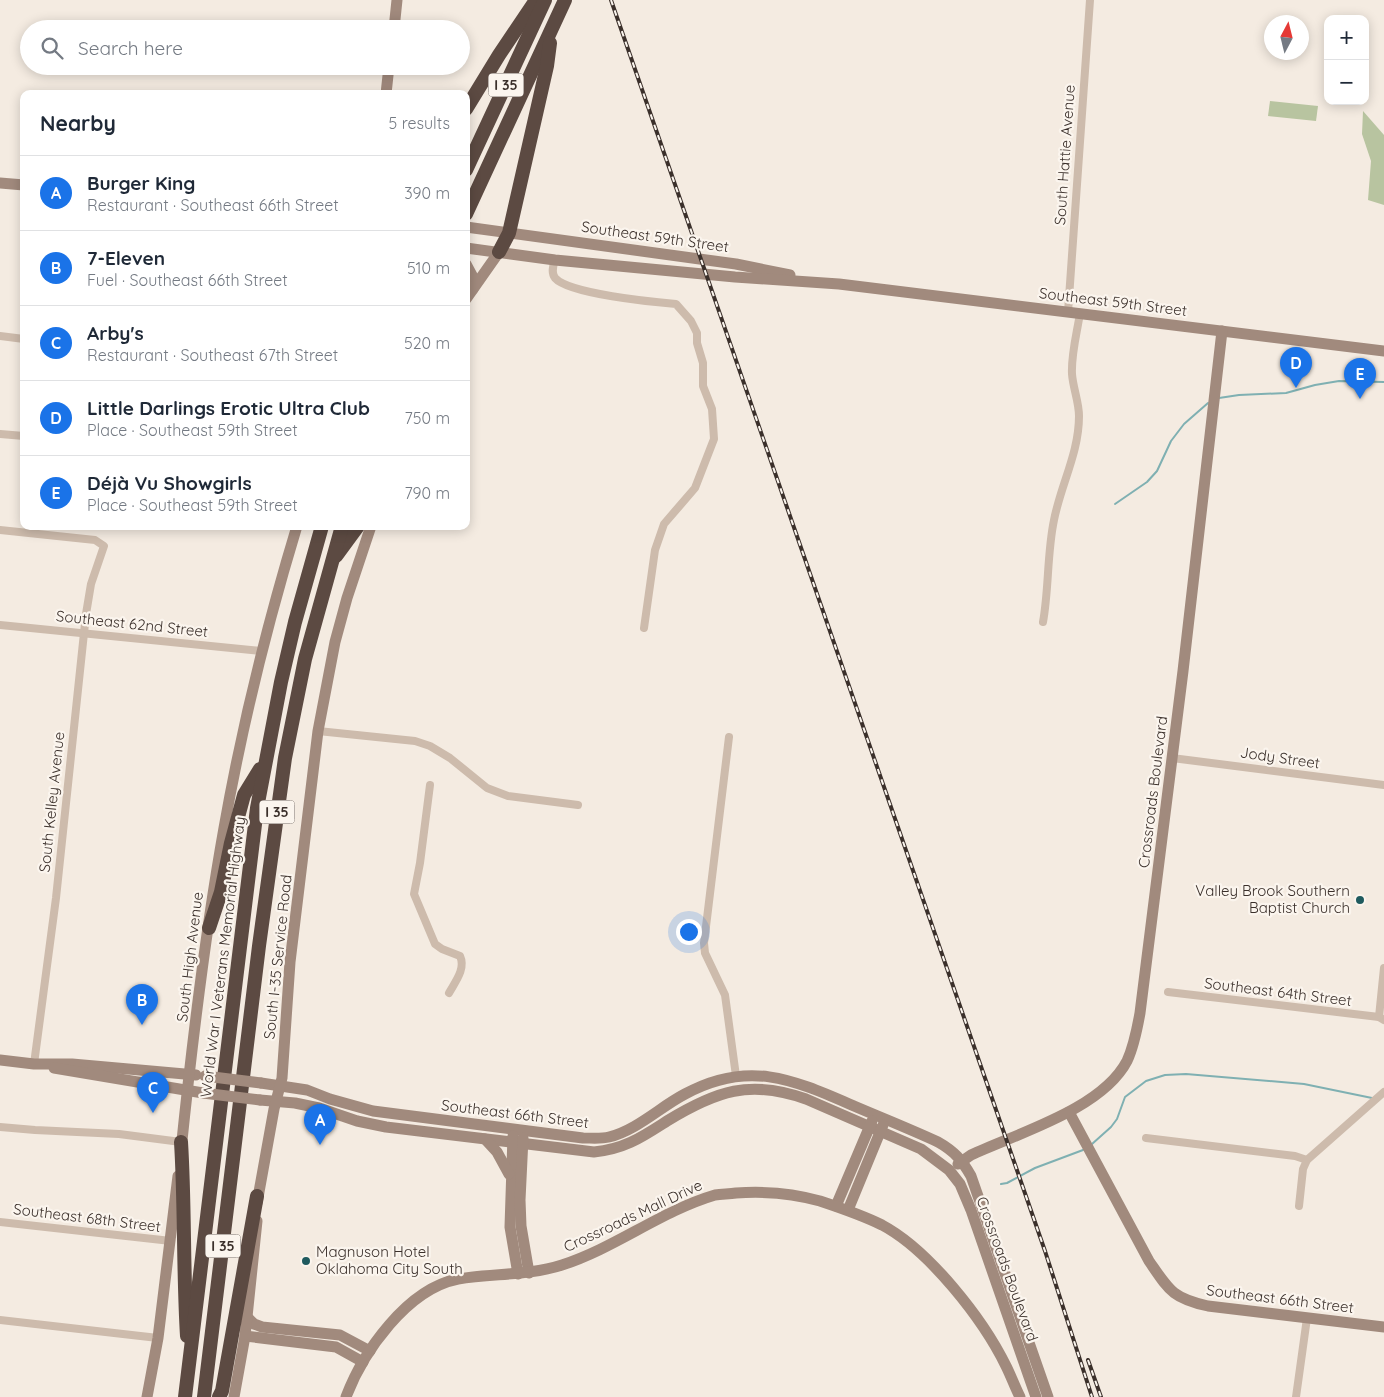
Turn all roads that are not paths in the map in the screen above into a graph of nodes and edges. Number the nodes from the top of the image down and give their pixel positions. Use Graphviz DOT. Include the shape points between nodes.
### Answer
graph roads {
  1 [pos="398,0"];
  2 [pos="536,0"];
  3 [pos="545,0"];
  4 [pos="565,0"];
  5 [pos="1090,0"];
  6 [pos="395,20"];
  7 [pos="552,28"];
  8 [pos="388,75"];
  9 [pos="386,90"];
  10 [pos="470,103"];
  11 [pos="470,161"];
  12 [pos="0,183"];
  13 [pos="20,185"];
  14 [pos="470,206"];
  15 [pos="470,227"];
  16 [pos="509,232"];
  17 [pos="470,248"];
  18 [pos="499,252"];
  19 [pos="555,260"];
  20 [pos="470,271"];
  21 [pos="839,284"];
  22 [pos="473,289"];
  23 [pos="470,293"];
  24 [pos="1068,312"];
  25 [pos="1080,313"];
  26 [pos="1222,331"];
  27 [pos="0,336"];
  28 [pos="20,338"];
  29 [pos="1384,351"];
  30 [pos="0,434"];
  31 [pos="20,436"];
  32 [pos="0,530"];
  33 [pos="296,530"];
  34 [pos="317,530"];
  35 [pos="321,530"];
  36 [pos="341,530"];
  37 [pos="355,530"];
  38 [pos="370,530"];
  39 [pos="312,559"];
  40 [pos="330,564"];
  41 [pos="1043,622"];
  42 [pos="0,625"];
  43 [pos="644,628"];
  44 [pos="85,633"];
  45 [pos="262,651"];
  46 [pos="318,732"];
  47 [pos="729,737"];
  48 [pos="1172,758"];
  49 [pos="265,762"];
  50 [pos="430,785"];
  51 [pos="1384,785"];
  52 [pos="578,805"];
  53 [pos="209,928"];
  54 [pos="1384,968"];
  55 [pos="1168,992"];
  56 [pos="449,993"];
  57 [pos="1381,1018"];
  58 [pos="0,1060"];
  59 [pos="34,1064"];
  60 [pos="190,1075"];
  61 [pos="736,1076"];
  62 [pos="280,1085"];
  63 [pos="188,1090"];
  64 [pos="1384,1092"];
  65 [pos="276,1102"];
  66 [pos="1069,1112"];
  67 [pos="880,1117"];
  68 [pos="0,1127"];
  69 [pos="875,1129"];
  70 [pos="518,1130"];
  71 [pos="1146,1138"];
  72 [pos="485,1139"];
  73 [pos="182,1142"];
  74 [pos="518,1143"];
  75 [pos="1307,1160"];
  76 [pos="962,1161"];
  77 [pos="949,1170"];
  78 [pos="511,1181"];
  79 [pos="257,1196"];
  80 [pos="836,1206"];
  81 [pos="1299,1206"];
  82 [pos="848,1210"];
  83 [pos="0,1222"];
  84 [pos="170,1242"];
  85 [pos="530,1273"];
  86 [pos="518,1274"];
  87 [pos="247,1317"];
  88 [pos="1307,1318"];
  89 [pos="0,1320"];
  90 [pos="1384,1327"];
  91 [pos="245,1336"];
  92 [pos="158,1338"];
  93 [pos="370,1351"];
  94 [pos="363,1362"];
  95 [pos="188,1368"];
  96 [pos="234,1396"];
  97 [pos="147,1397"];
  98 [pos="185,1397"];
  99 [pos="204,1397"];
  100 [pos="219,1397"];
  101 [pos="346,1397"];
  102 [pos="1020,1397"];
  103 [pos="1036,1397"];
  104 [pos="1048,1397"];
  105 [pos="1296,1397"];
  1 -- 6 [label="main road"];
  2 -- 10 [label="highway"];
  3 -- 11 [label="highway, I 35"];
  4 -- 7 [label="highway, I 35"];
  5 -- 24 [label="street, South Hattie Avenue"];
  7 -- 14 [label="highway, I 35"];
  7 -- 16 [label="highway" via="547,66"];
  8 -- 9 [label="main road"];
  12 -- 13 [label="main road"];
  15 -- 16 [label="main road, Southeast 59th Street"];
  16 -- 18 [label="highway"];
  16 -- 21 [label="main road, Southeast 59th Street" via="736,264"];
  17 -- 18 [label="main road, Southeast 59th Street"];
  18 -- 19 [label="main road, Southeast 59th Street"];
  18 -- 22 [label="main road"];
  19 -- 21 [label="main road, Southeast 59th Street"];
  19 -- 43 [label="street" via="554,277 562,284 641,302 676,304 697,333 703,363 703,386 712,409 714,439 695,488 664,524 655,550"];
  20 -- 22 [label="main road"];
  21 -- 24 [label="main road, Southeast 59th Street"];
  22 -- 23 [label="main road"];
  24 -- 25 [label="main road, Southeast 59th Street"];
  25 -- 26 [label="main road, Southeast 59th Street"];
  25 -- 41 [label="street" via="1072,375 1079,416 1074,456 1054,521"];
  26 -- 29 [label="main road, Southeast 59th Street"];
  26 -- 48 [label="main road, Crossroads Boulevard"];
  27 -- 28 [label="street"];
  30 -- 31 [label="street"];
  32 -- 44 [label="street, South Kelley Avenue" via="95,540 104,546 91,584"];
  33 -- 45 [label="main road, South High Avenue"];
  34 -- 39 [label="highway"];
  35 -- 39 [label="highway, World War I Veterans Memorial Highway / I 35"];
  36 -- 40 [label="highway, I 35"];
  37 -- 40 [label="highway"];
  38 -- 46 [label="main road, South I-35 Service Road" via="335,642"];
  39 -- 49 [label="highway, World War I Veterans Memorial Highway / I 35"];
  40 -- 99 [label="highway, I 35" via="300,686 277,810"];
  42 -- 44 [label="street, Southeast 62nd Street"];
  44 -- 45 [label="street, Southeast 62nd Street"];
  44 -- 59 [label="street, South Kelley Avenue"];
  45 -- 53 [label="main road, South High Avenue" via="224,825"];
  46 -- 52 [label="street" via="415,741 450,758 487,788 508,796"];
  46 -- 62 [label="main road, South I-35 Service Road" via="293,938"];
  47 -- 61 [label="street" via="704,943 705,953 725,995"];
  48 -- 51 [label="street, Jody Street"];
  48 -- 66 [label="main road, Crossroads Boulevard" via="1140,1013 1132,1049 1126,1063 1105,1088"];
  49 -- 53 [label="highway" via="244,795"];
  49 -- 95 [label="highway, World War I Veterans Memorial Highway / I 35"];
  50 -- 56 [label="street" via="414,894 435,944 460,956 463,962"];
  53 -- 60 [label="main road, South High Avenue"];
  54 -- 57 [label="street"];
  55 -- 57 [label="street, Southeast 64th Street"];
  58 -- 59 [label="main road, Southeast 66th Street"];
  59 -- 60 [label="main road, Southeast 66th Street" via="72,1064"];
  59 -- 63 [label="main road, Southeast 66th Street"];
  60 -- 62 [label="main road, Southeast 66th Street, bridge"];
  60 -- 63 [label="main road, South High Avenue"];
  61 -- 67 [label="main road, Southeast 66th Street" via="790,1080"];
  61 -- 70 [label="main road, Southeast 66th Street" via="684,1094 632,1127 609,1137 583,1138"];
  62 -- 65 [label="main road, South I-35 Service Road"];
  62 -- 70 [label="main road, Southeast 66th Street" via="307,1090 373,1112"];
  63 -- 65 [label="main road, Southeast 66th Street, bridge"];
  63 -- 73 [label="main road, South High Avenue"];
  64 -- 75 [label="street"];
  65 -- 72 [label="main road, Southeast 66th Street" via="314,1107 386,1127"];
  65 -- 79 [label="main road, South I-35 Service Road"];
  66 -- 76 [label="main road, Crossroads Boulevard"];
  66 -- 88 [label="main road, Southeast 66th Street" via="1149,1261 1175,1295 1208,1306"];
  67 -- 69 [label="main road"];
  67 -- 76 [label="main road, Southeast 66th Street" via="938,1142 951,1149"];
  68 -- 73 [label="street" via="118,1134"];
  69 -- 74 [label="main road, Southeast 66th Street" via="790,1094 756,1088 708,1098 619,1148 594,1152"];
  69 -- 77 [label="main road, Southeast 66th Street" via="921,1149"];
  69 -- 80 [label="main road"];
  69 -- 82 [label="main road"];
  70 -- 74 [label="main road"];
  71 -- 75 [label="street"];
  72 -- 74 [label="main road, Southeast 66th Street"];
  72 -- 78 [label="main road" via="503,1160"];
  73 -- 84 [label="main road, South High Avenue"];
  73 -- 95 [label="highway"];
  74 -- 78 [label="main road"];
  74 -- 85 [label="main road" via="521,1218"];
  75 -- 81 [label="street"];
  76 -- 77 [label="main road, Crossroads Boulevard"];
  76 -- 104 [label="main road, Crossroads Boulevard" via="971,1176"];
  77 -- 103 [label="main road, Crossroads Boulevard" via="960,1184 971,1210"];
  78 -- 86 [label="main road" via="510,1227"];
  79 -- 87 [label="main road, South I-35 Service Road" via="257,1232"];
  79 -- 100 [label="highway"];
  80 -- 82 [label="main road, Crossroads Mall Drive"];
  80 -- 85 [label="main road, Crossroads Mall Drive" via="802,1196 770,1192 717,1195 687,1205 568,1263"];
  82 -- 102 [label="main road, Crossroads Mall Drive" via="884,1226 925,1255 978,1321 1006,1365"];
  83 -- 84 [label="street, Southeast 68th Street"];
  84 -- 92 [label="main road, South High Avenue"];
  85 -- 86 [label="main road, Crossroads Mall Drive"];
  86 -- 93 [label="main road, Crossroads Mall Drive" via="480,1276 437,1286 409,1303 385,1328"];
  87 -- 91 [label="main road, South I-35 Service Road"];
  87 -- 93 [label="main road" via="262,1326 340,1335"];
  88 -- 90 [label="main road, Southeast 66th Street"];
  88 -- 105 [label="street"];
  89 -- 92 [label="street"];
  91 -- 94 [label="main road" via="336,1347"];
  91 -- 96 [label="main road, South I-35 Service Road"];
  92 -- 97 [label="main road, South High Avenue"];
  93 -- 94 [label="main road, Crossroads Mall Drive"];
  94 -- 101 [label="main road, Crossroads Mall Drive"];
  95 -- 98 [label="highway, World War I Veterans Memorial Highway / I 35"];
}
